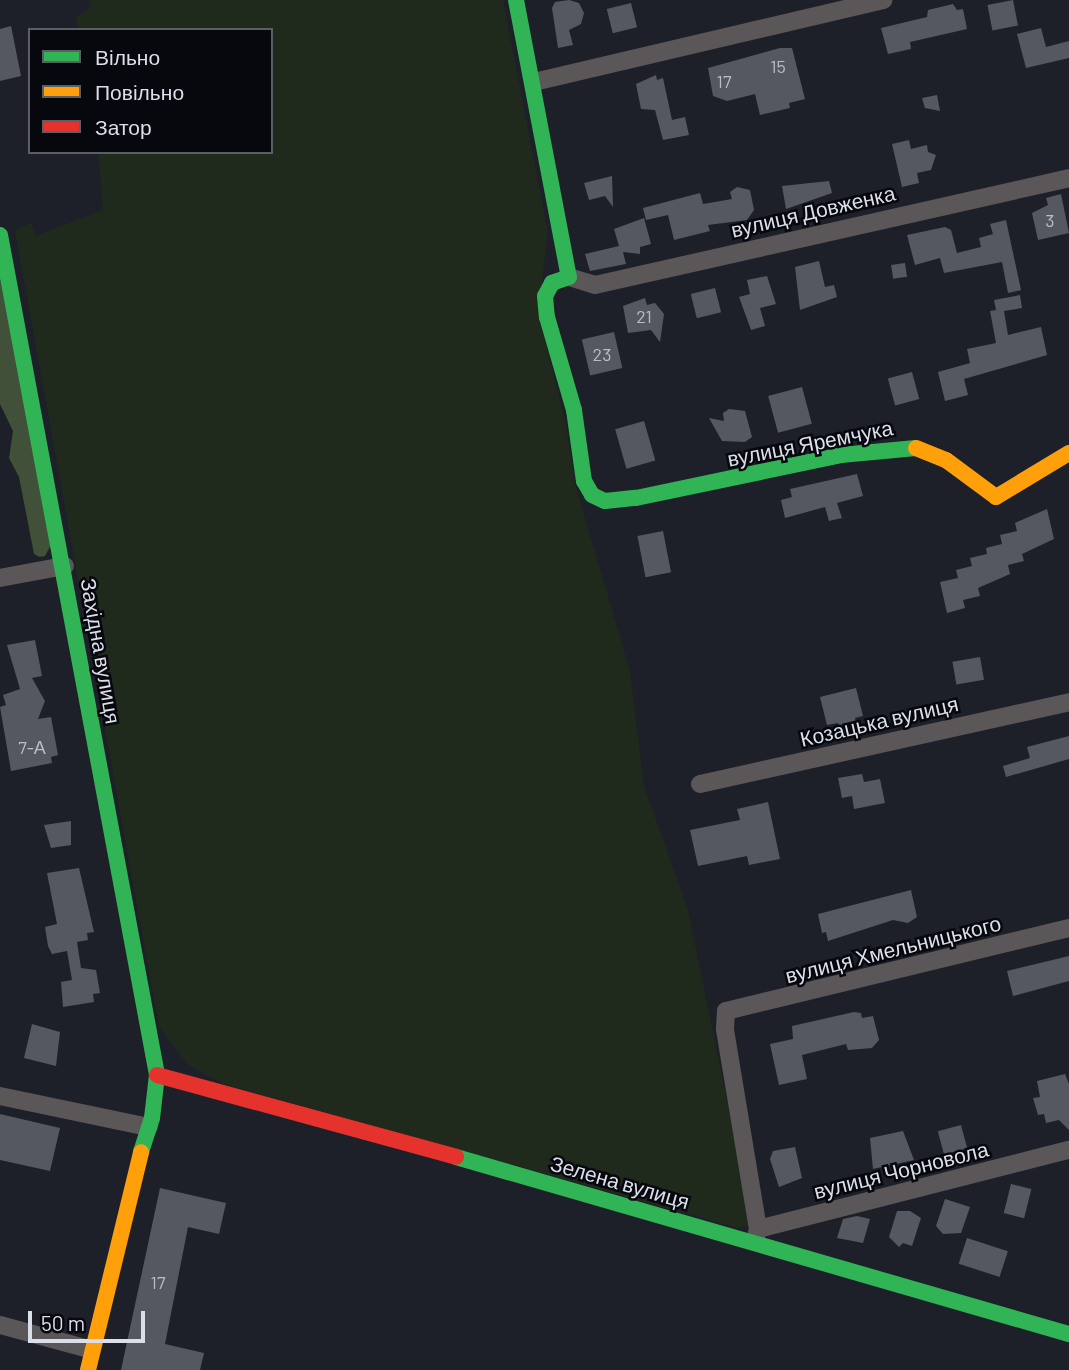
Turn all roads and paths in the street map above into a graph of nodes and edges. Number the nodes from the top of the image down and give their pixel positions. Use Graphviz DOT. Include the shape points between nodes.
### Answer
graph roads {
  1 [pos="516,0"];
  2 [pos="883,0"];
  3 [pos="534,82"];
  4 [pos="1069,178"];
  5 [pos="0,235"];
  6 [pos="569,277"];
  7 [pos="1069,453"];
  8 [pos="65,566"];
  9 [pos="0,578"];
  10 [pos="1069,702"];
  11 [pos="700,784"];
  12 [pos="1069,928"];
  13 [pos="158,1075"];
  14 [pos="0,1096"];
  15 [pos="149,1127"];
  16 [pos="1069,1150"];
  17 [pos="756,1236"];
  18 [pos="0,1325"];
  19 [pos="1069,1334"];
  20 [pos="92,1350"];
  21 [pos="88,1370"];
  1 -- 3 [label="street"];
  2 -- 3 [label="street"];
  3 -- 6 [label="street"];
  4 -- 6 [label="street, вулиця Довженка" via="595,285"];
  5 -- 8 [label="street, Західна вулиця"];
  6 -- 7 [label="street, вулиця Яремчука" via="552,283 545,296 575,410 584,481 592,495 605,502 841,455 910,446 946,460 996,497"];
  8 -- 9 [label="street"];
  8 -- 13 [label="street, Західна вулиця"];
  10 -- 11 [label="street, Козацька вулиця"];
  12 -- 17 [label="street, вулиця Хмельницького" via="726,1011"];
  13 -- 15 [label="street"];
  13 -- 17 [label="street, Зелена вулиця"];
  14 -- 15 [label="street"];
  15 -- 20 [label="street"];
  16 -- 17 [label="street, вулиця Чорновола"];
  17 -- 19 [label="street, Зелена вулиця"];
  18 -- 20 [label="street"];
  20 -- 21 [label="street"];
}
